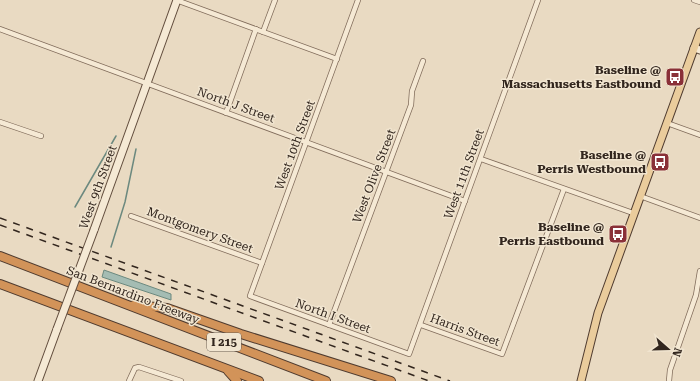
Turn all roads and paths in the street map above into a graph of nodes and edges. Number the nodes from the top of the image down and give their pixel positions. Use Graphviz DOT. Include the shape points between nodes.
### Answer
graph roads {
  1 [pos="176,0"];
  2 [pos="275,0"];
  3 [pos="358,0"];
  4 [pos="538,0"];
  5 [pos="694,0"];
  6 [pos="700,2"];
  7 [pos="0,29"];
  8 [pos="256,29"];
  9 [pos="263,32"];
  10 [pos="700,32"];
  11 [pos="697,49"];
  12 [pos="337,59"];
  13 [pos="423,61"];
  14 [pos="147,82"];
  15 [pos="226,112"];
  16 [pos="0,122"];
  17 [pos="667,123"];
  18 [pos="700,135"];
  19 [pos="41,136"];
  20 [pos="306,142"];
  21 [pos="481,159"];
  22 [pos="385,172"];
  23 [pos="564,189"];
  24 [pos="640,196"];
  25 [pos="465,201"];
  26 [pos="634,213"];
  27 [pos="131,216"];
  28 [pos="700,218"];
  29 [pos="0,256"];
  30 [pos="262,262"];
  31 [pos="700,270"];
  32 [pos="0,284"];
  33 [pos="250,296"];
  34 [pos="123,304"];
  35 [pos="421,324"];
  36 [pos="329,325"];
  37 [pos="409,354"];
  38 [pos="226,369"];
  39 [pos="38,381"];
  40 [pos="129,381"];
  41 [pos="181,381"];
  42 [pos="238,381"];
  43 [pos="259,381"];
  44 [pos="326,381"];
  45 [pos="391,381"];
  46 [pos="580,381"];
  47 [pos="669,381"];
  1 -- 8 [label="street"];
  1 -- 14 [label="street, West 9th Street"];
  2 -- 9 [label="street"];
  3 -- 12 [label="street, West 10th Street"];
  4 -- 21 [label="street, West 11th Street"];
  5 -- 6 [label="street"];
  7 -- 14 [label="street, North J Street"];
  8 -- 9 [label="street"];
  8 -- 15 [label="street"];
  9 -- 12 [label="street"];
  10 -- 11 [label="main road"];
  11 -- 17 [label="main road"];
  12 -- 20 [label="street, West 10th Street"];
  13 -- 22 [label="street, West Olive Street" via="412,91 411,105"];
  14 -- 15 [label="street, North J Street"];
  14 -- 39 [label="street, West 9th Street, bridge"];
  15 -- 20 [label="street, North J Street"];
  16 -- 19 [label="street"];
  17 -- 18 [label="street"];
  17 -- 24 [label="main road"];
  20 -- 22 [label="street, North J Street"];
  20 -- 30 [label="street, West 10th Street"];
  21 -- 23 [label="street"];
  21 -- 25 [label="street, West 11th Street"];
  22 -- 25 [label="street, North J Street"];
  22 -- 36 [label="street, West Olive Street"];
  23 -- 26 [label="street"];
  23 -- 35 [label="street, Harris Street" via="502,354"];
  24 -- 26 [label="main road"];
  24 -- 28 [label="street"];
  25 -- 35 [label="street, West 11th Street"];
  26 -- 46 [label="main road" via="598,313"];
  27 -- 30 [label="street, Montgomery Street"];
  29 -- 34 [label="highway, San Bernardino Freeway / I 215"];
  30 -- 33 [label="street, West 10th Street"];
  31 -- 47 [label="street" via="696,295 670,370"];
  32 -- 38 [label="highway, I 215"];
  33 -- 36 [label="street, North I Street"];
  34 -- 44 [label="highway, San Bernardino Freeway / I 215"];
  34 -- 45 [label="highway" via="167,308"];
  35 -- 37 [label="street, West 11th Street"];
  36 -- 37 [label="street, North I Street"];
  38 -- 42 [label="highway"];
  38 -- 43 [label="highway, I 215"];
  40 -- 41 [label="street" via="135,368 144,368"];
}
